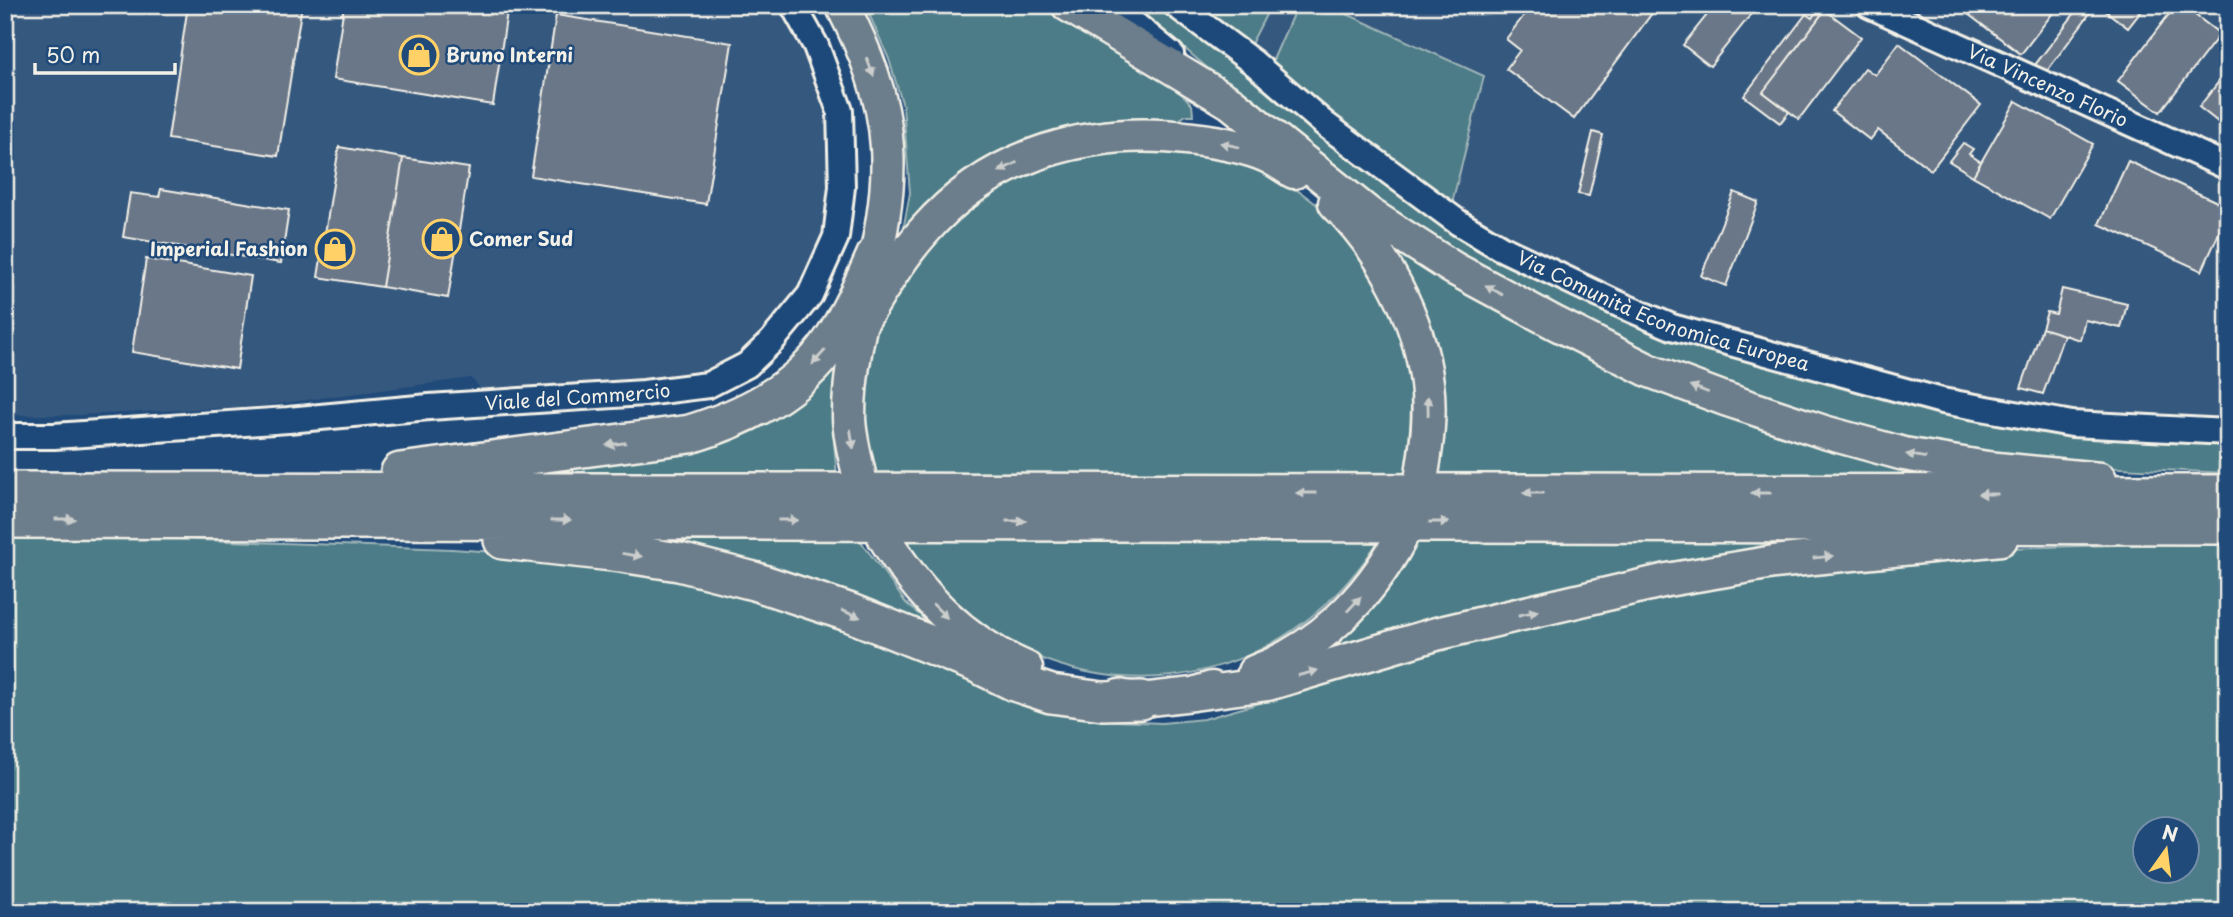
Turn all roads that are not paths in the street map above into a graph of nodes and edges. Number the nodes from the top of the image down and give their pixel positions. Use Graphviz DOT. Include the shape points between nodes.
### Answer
graph roads {
  1 [pos="793,5"];
  2 [pos="842,5"];
  3 [pos="1068,5"];
  4 [pos="1111,5"];
  5 [pos="1176,5"];
  6 [pos="1869,5"];
  7 [pos="1231,103"];
  8 [pos="1258,125"];
  9 [pos="2228,167"];
  10 [pos="1295,172"];
  11 [pos="1324,192"];
  12 [pos="1369,214"];
  13 [pos="876,255"];
  14 [pos="862,324"];
  15 [pos="2228,432"];
  16 [pos="5,436"];
  17 [pos="859,474"];
  18 [pos="1422,474"];
  19 [pos="2228,482"];
  20 [pos="5,491"];
  21 [pos="77,491"];
  22 [pos="2228,494"];
  23 [pos="125,518"];
  24 [pos="5,519"];
  25 [pos="2228,525"];
  26 [pos="2228,534"];
  27 [pos="884,537"];
  28 [pos="1400,539"];
  29 [pos="1193,694"];
  30 [pos="1141,700"];
  1 -- 16 [label="street, Viale del Commercio" via="816,46 840,111 842,187 836,237 810,295 747,365 708,385 644,393"];
  2 -- 13 [label="main road, one-way" via="868,61 885,120 884,211"];
  3 -- 7 [label="main road"];
  4 -- 7 [label="street"];
  5 -- 15 [label="street, Via Comunità Economica Europea" via="1326,125 1459,223 1501,248 1672,327 1942,401 2072,424"];
  6 -- 9 [label="street, Via Vincenzo Florio"];
  7 -- 8 [label="main road"];
  8 -- 10 [label="main road"];
  8 -- 12 [label="main road"];
  10 -- 11 [label="main road"];
  10 -- 14 [label="main road, one-way" via="1236,146 1159,135 1086,139 1039,153 995,173 938,217 894,269"];
  11 -- 12 [label="main road"];
  18 -- 11 [label="main road, one-way" via="1427,382 1415,334 1383,265"];
  19 -- 12 [label="main road, one-way" via="2084,478 1987,468 1904,454 1824,432 1650,371 1454,268"];
  13 -- 14 [label="main road"];
  13 -- 21 [label="highway, one-way" via="851,310 812,365 761,406 690,434 380,475 168,482"];
  14 -- 17 [label="main road, one-way" via="849,418"];
  20 -- 21 [label="highway"];
  22 -- 21 [label="highway, one-way"];
  24 -- 23 [label="highway, one-way"];
  23 -- 25 [label="highway, one-way"];
  23 -- 30 [label="highway, one-way" via="236,532 422,534 505,540 679,562 848,612 1051,694 1103,701"];
  29 -- 26 [label="main road, one-way" via="1268,684 1436,634 1667,580 1774,562 2000,539"];
  27 -- 30 [label="main road, one-way" via="927,598 978,642 1038,673"];
  29 -- 28 [label="main road, one-way" via="1259,671 1316,638 1364,594"];
  29 -- 30 [label="main road"];
}
